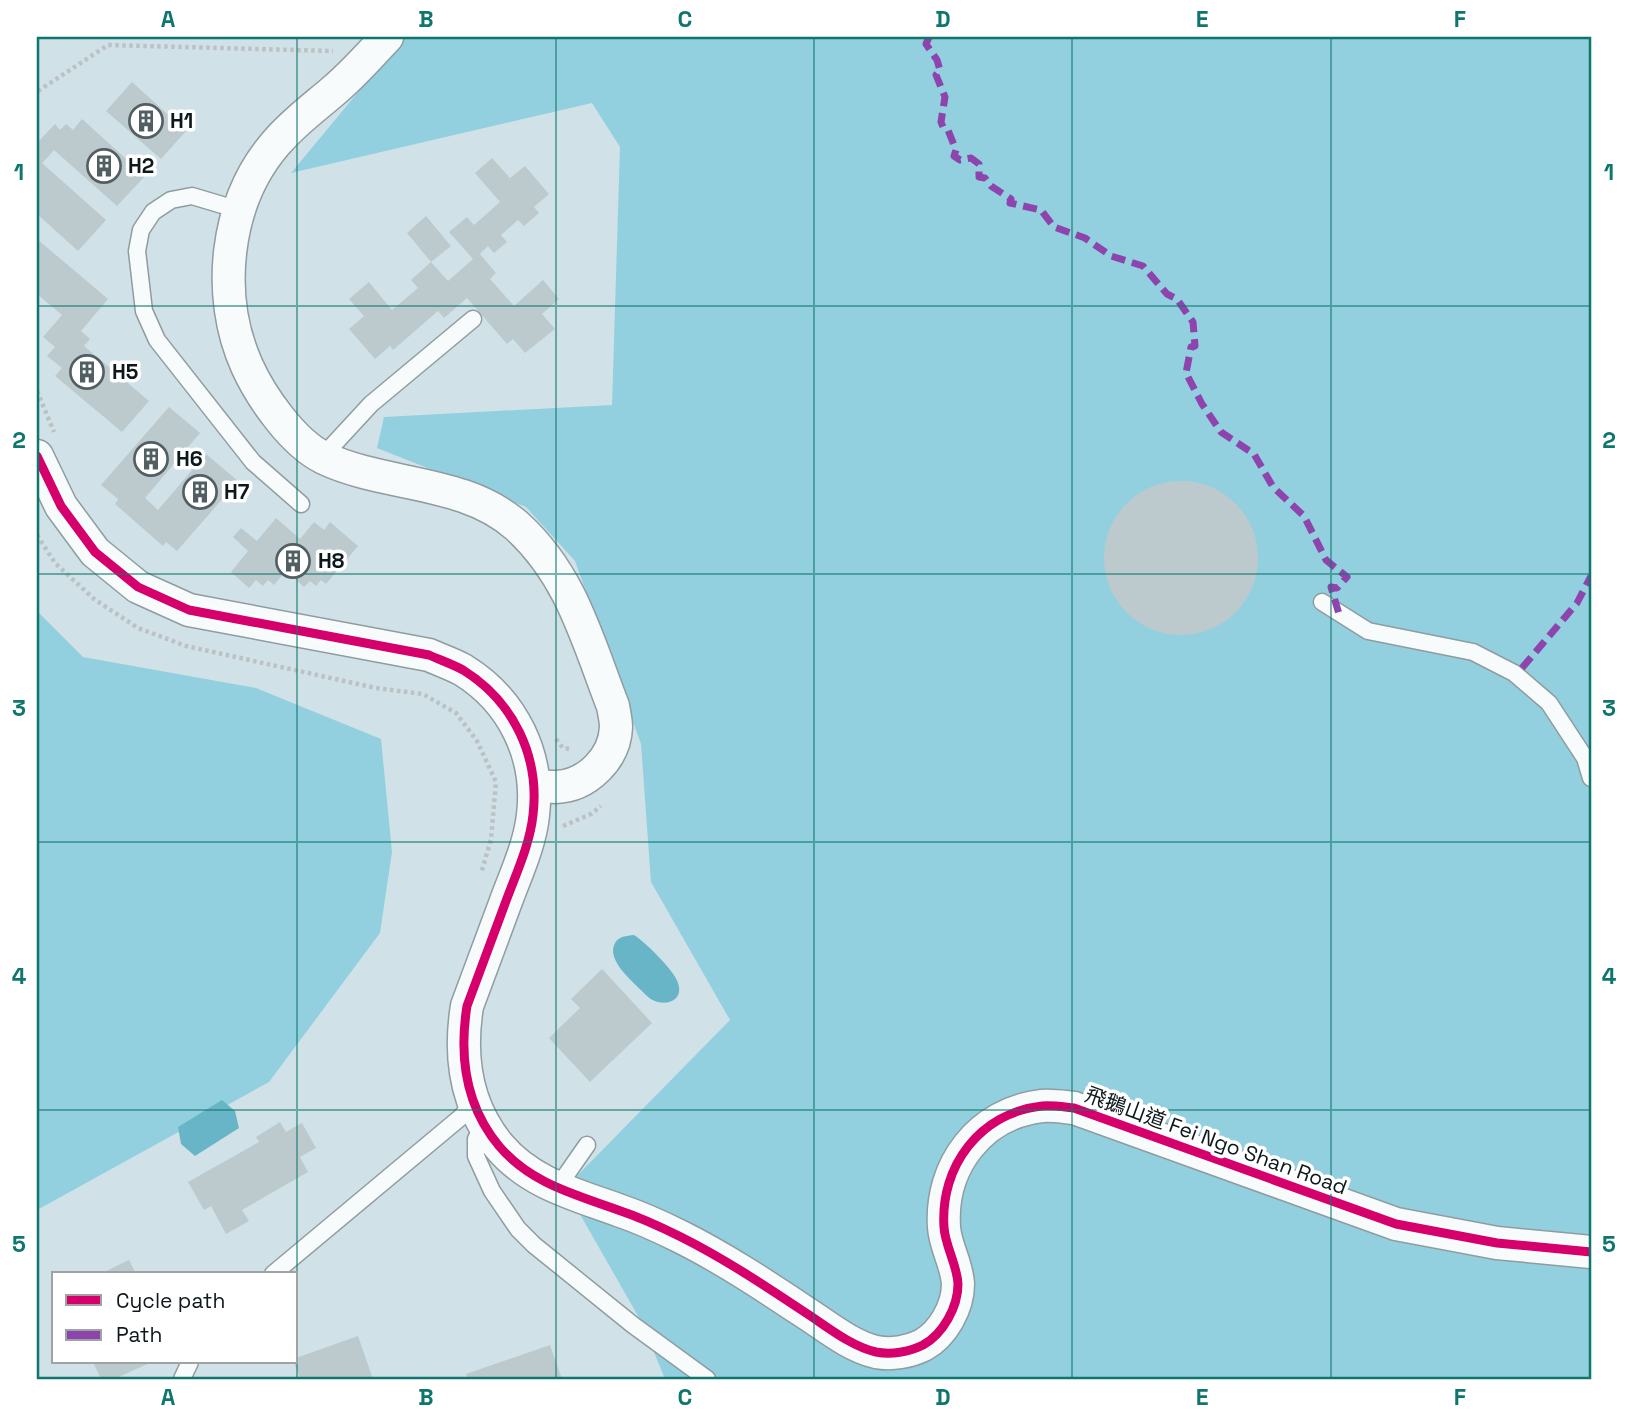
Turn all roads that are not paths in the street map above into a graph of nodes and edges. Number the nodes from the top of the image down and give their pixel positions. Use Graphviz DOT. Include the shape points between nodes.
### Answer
graph roads {
  1 [pos="387,37"];
  2 [pos="239,210"];
  3 [pos="473,319"];
  4 [pos="37,456"];
  5 [pos="322,457"];
  6 [pos="302,504"];
  7 [pos="1322,602"];
  8 [pos="1591,778"];
  9 [pos="534,785"];
  10 [pos="479,1114"];
  11 [pos="587,1144"];
  12 [pos="557,1188"];
  13 [pos="1591,1252"];
  14 [pos="275,1272"];
  15 [pos="707,1379"];
  1 -- 2 [label="street" via="275,144"];
  2 -- 5 [label="street" via="229,255 229,302 239,348 258,390 279,418"];
  2 -- 6 [label="lane" via="192,196 171,200 153,212 141,230 137,251 144,311 157,340 253,462"];
  3 -- 5 [label="lane" via="371,404"];
  4 -- 9 [label="street, 飛鵝山道 Fei Ngo Shan Road" via="61,506 94,552 138,587 189,610 429,655 461,669 490,690 513,718 527,750"];
  5 -- 9 [label="street" via="483,505 523,532 562,579 613,706 616,728 611,750 598,769 579,782 557,787"];
  7 -- 8 [label="lane" via="1367,631 1473,652 1514,673 1549,704 1585,758"];
  9 -- 10 [label="street, 飛鵝山道 Fei Ngo Shan Road" via="533,817 525,848 467,1006 463,1055 466,1080"];
  10 -- 12 [label="street, 飛鵝山道 Fei Ngo Shan Road" via="515,1162"];
  10 -- 14 [label="lane" via="461,1117"];
  10 -- 15 [label="lane" via="476,1156 492,1191 519,1229 633,1325"];
  11 -- 12 [label="lane"];
  12 -- 13 [label="street, 飛鵝山道 Fei Ngo Shan Road" via="681,1237 854,1343 877,1352 901,1352 924,1345 942,1328 954,1307 958,1283 944,1231 943,1201 951,1172 966,1146 988,1126 1015,1112 1044,1106 1074,1108 1396,1224 1497,1243"];
}
